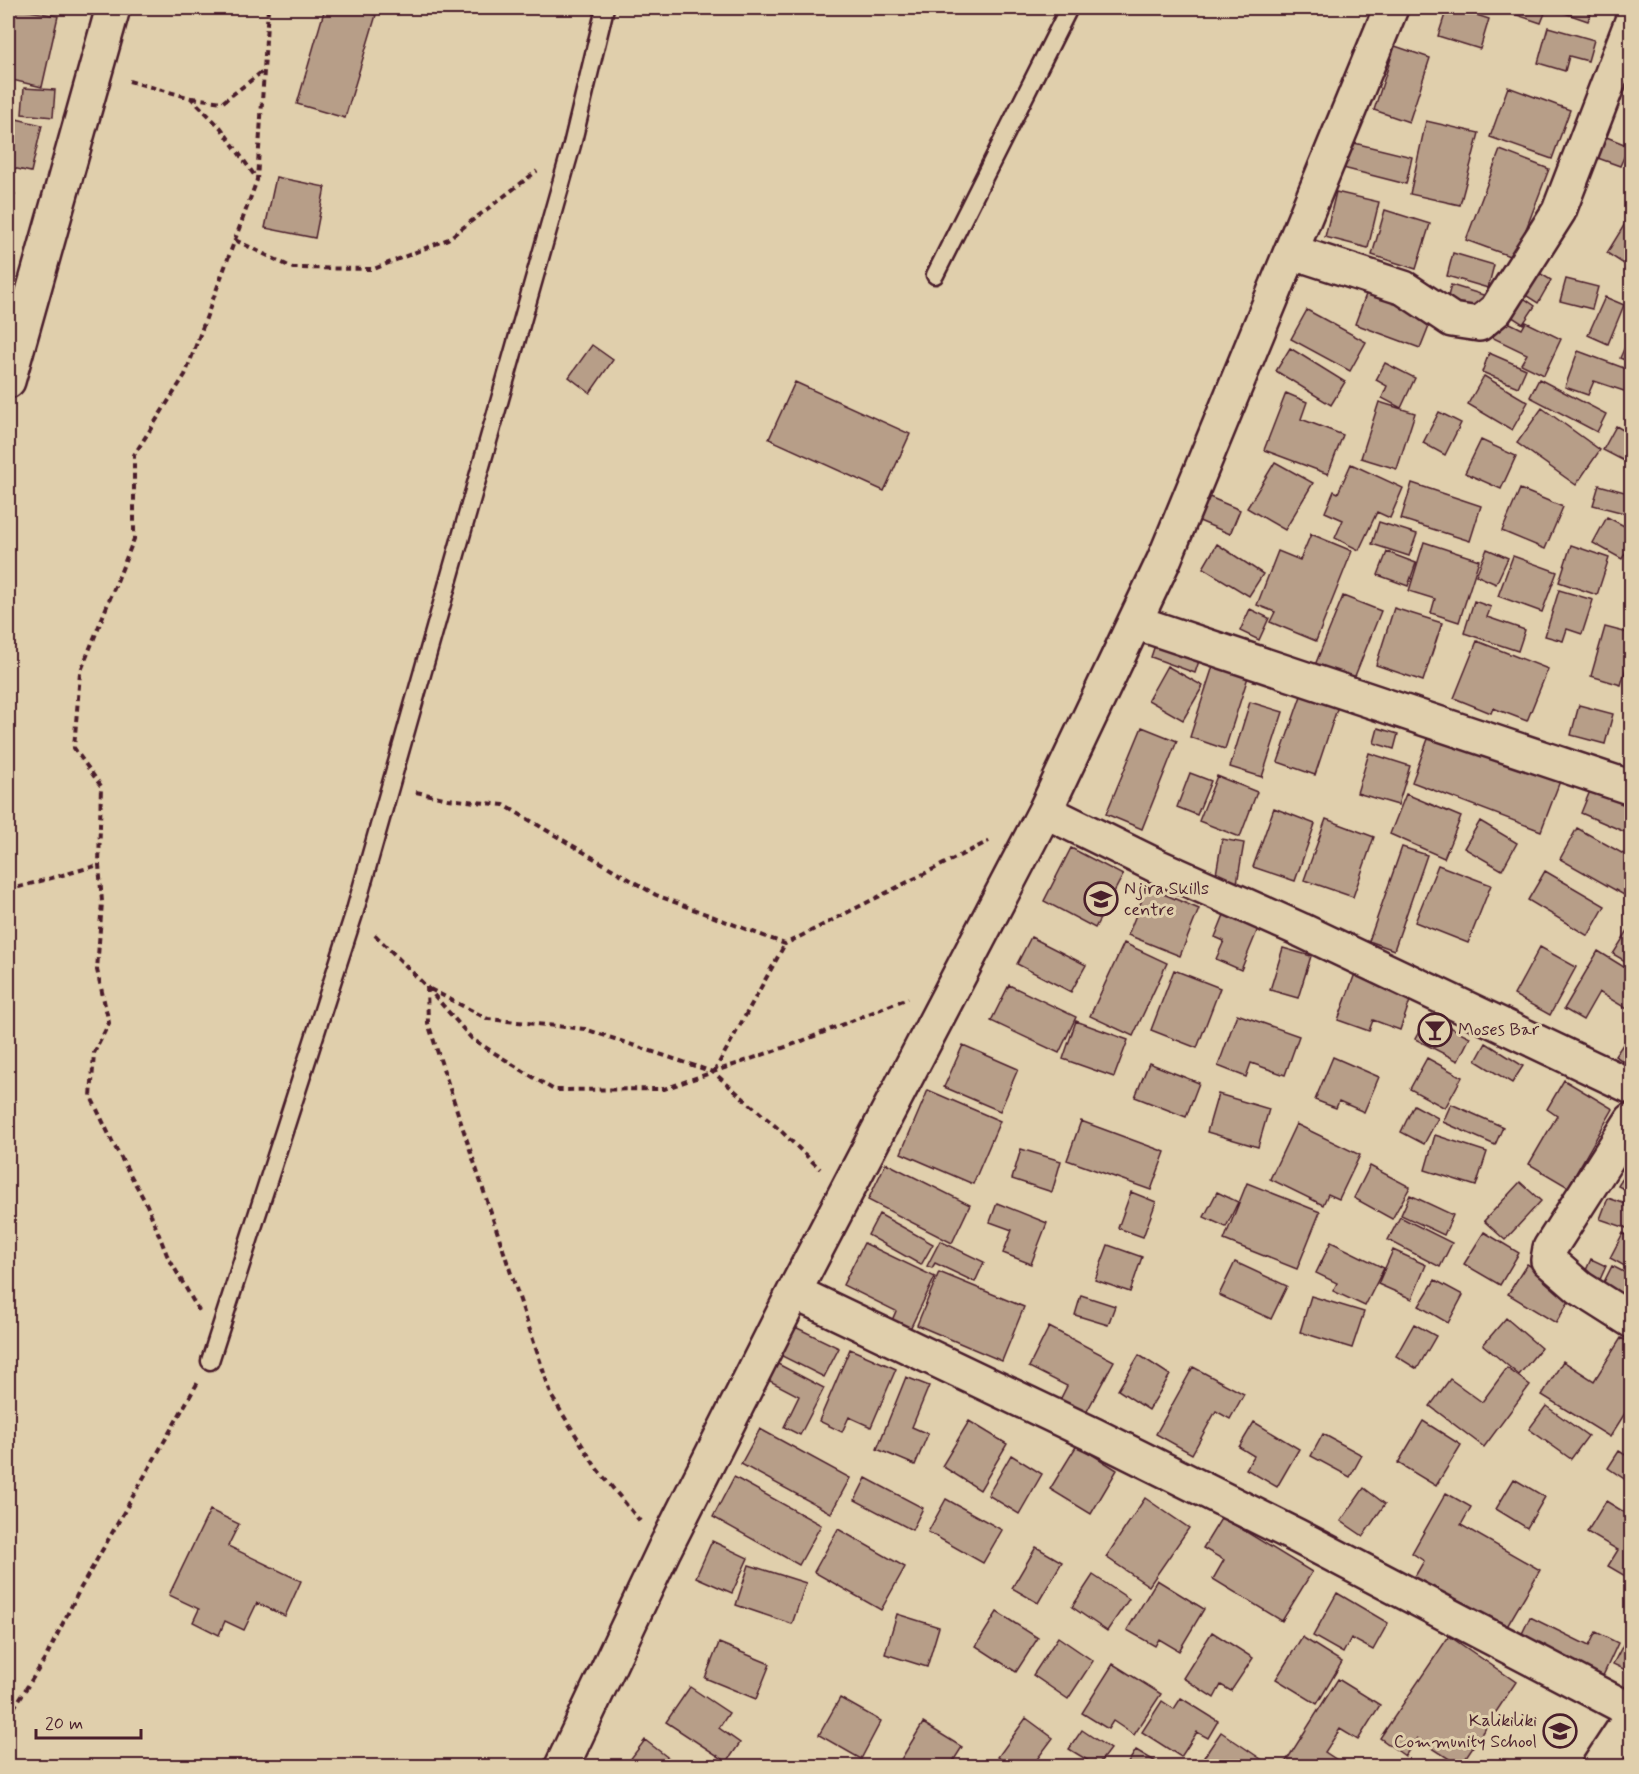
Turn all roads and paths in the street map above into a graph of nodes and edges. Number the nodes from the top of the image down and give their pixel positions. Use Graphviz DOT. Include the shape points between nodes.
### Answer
graph roads {
  1 [pos="113,8"];
  2 [pos="268,8"];
  3 [pos="605,8"];
  4 [pos="1069,8"];
  5 [pos="1391,8"];
  6 [pos="1632,21"];
  7 [pos="263,71"];
  8 [pos="94,73"];
  9 [pos="191,98"];
  10 [pos="572,145"];
  11 [pos="257,180"];
  12 [pos="235,240"];
  13 [pos="1293,252"];
  14 [pos="935,275"];
  15 [pos="16,321"];
  16 [pos="8,381"];
  17 [pos="1135,622"];
  18 [pos="389,786"];
  19 [pos="1632,788"];
  20 [pos="1045,811"];
  21 [pos="993,838"];
  22 [pos="99,865"];
  23 [pos="8,890"];
  24 [pos="354,914"];
  25 [pos="785,944"];
  26 [pos="960,977"];
  27 [pos="427,987"];
  28 [pos="713,1072"];
  29 [pos="1632,1087"];
  30 [pos="1632,1120"];
  31 [pos="845,1195"];
  32 [pos="794,1292"];
  33 [pos="1632,1321"];
  34 [pos="210,1361"];
  35 [pos="664,1550"];
  36 [pos="1632,1713"];
  37 [pos="8,1717"];
  38 [pos="562,1767"];
  39 [pos="1599,1767"];
  1 -- 8 [label="street"];
  2 -- 7 [label="path"];
  3 -- 10 [label="lane"];
  4 -- 14 [label="lane"];
  5 -- 13 [label="street"];
  6 -- 13 [label="street" via="1559,211 1496,310 1479,324 1452,320 1404,288"];
  7 -- 9 [label="path" via="223,102"];
  7 -- 11 [label="path"];
  8 -- 9 [label="path"];
  8 -- 15 [label="street"];
  9 -- 11 [label="path" via="221,128"];
  10 -- 12 [label="path" via="448,239 374,270 293,268"];
  10 -- 18 [label="lane"];
  11 -- 12 [label="path"];
  12 -- 22 [label="path" via="185,375 134,455 134,539 80,673 74,748 101,786"];
  13 -- 17 [label="street"];
  15 -- 16 [label="street"];
  17 -- 19 [label="street"];
  17 -- 20 [label="street"];
  18 -- 24 [label="lane"];
  18 -- 25 [label="path" via="504,806 656,895"];
  20 -- 26 [label="street"];
  20 -- 29 [label="street"];
  21 -- 25 [label="path"];
  22 -- 23 [label="path"];
  22 -- 34 [label="path" via="102,902 97,970 109,1023 94,1053 91,1097 147,1204 167,1255 206,1324"];
  24 -- 27 [label="path"];
  24 -- 34 [label="lane"];
  25 -- 28 [label="path"];
  26 -- 28 [label="path" via="797,1043"];
  26 -- 31 [label="street"];
  27 -- 28 [label="path" via="488,1019 585,1029"];
  27 -- 28 [label="path" via="472,1039 554,1090 664,1089"];
  27 -- 35 [label="path" via="428,1023 552,1396 597,1469"];
  28 -- 31 [label="path" via="781,1131"];
  30 -- 33 [label="street" via="1550,1248 1548,1260 1580,1288"];
  31 -- 32 [label="street"];
  32 -- 35 [label="street"];
  32 -- 36 [label="street" via="1286,1531"];
  34 -- 37 [label="path" via="79,1591 45,1659"];
  35 -- 38 [label="street"];
  36 -- 39 [label="street"];
}
